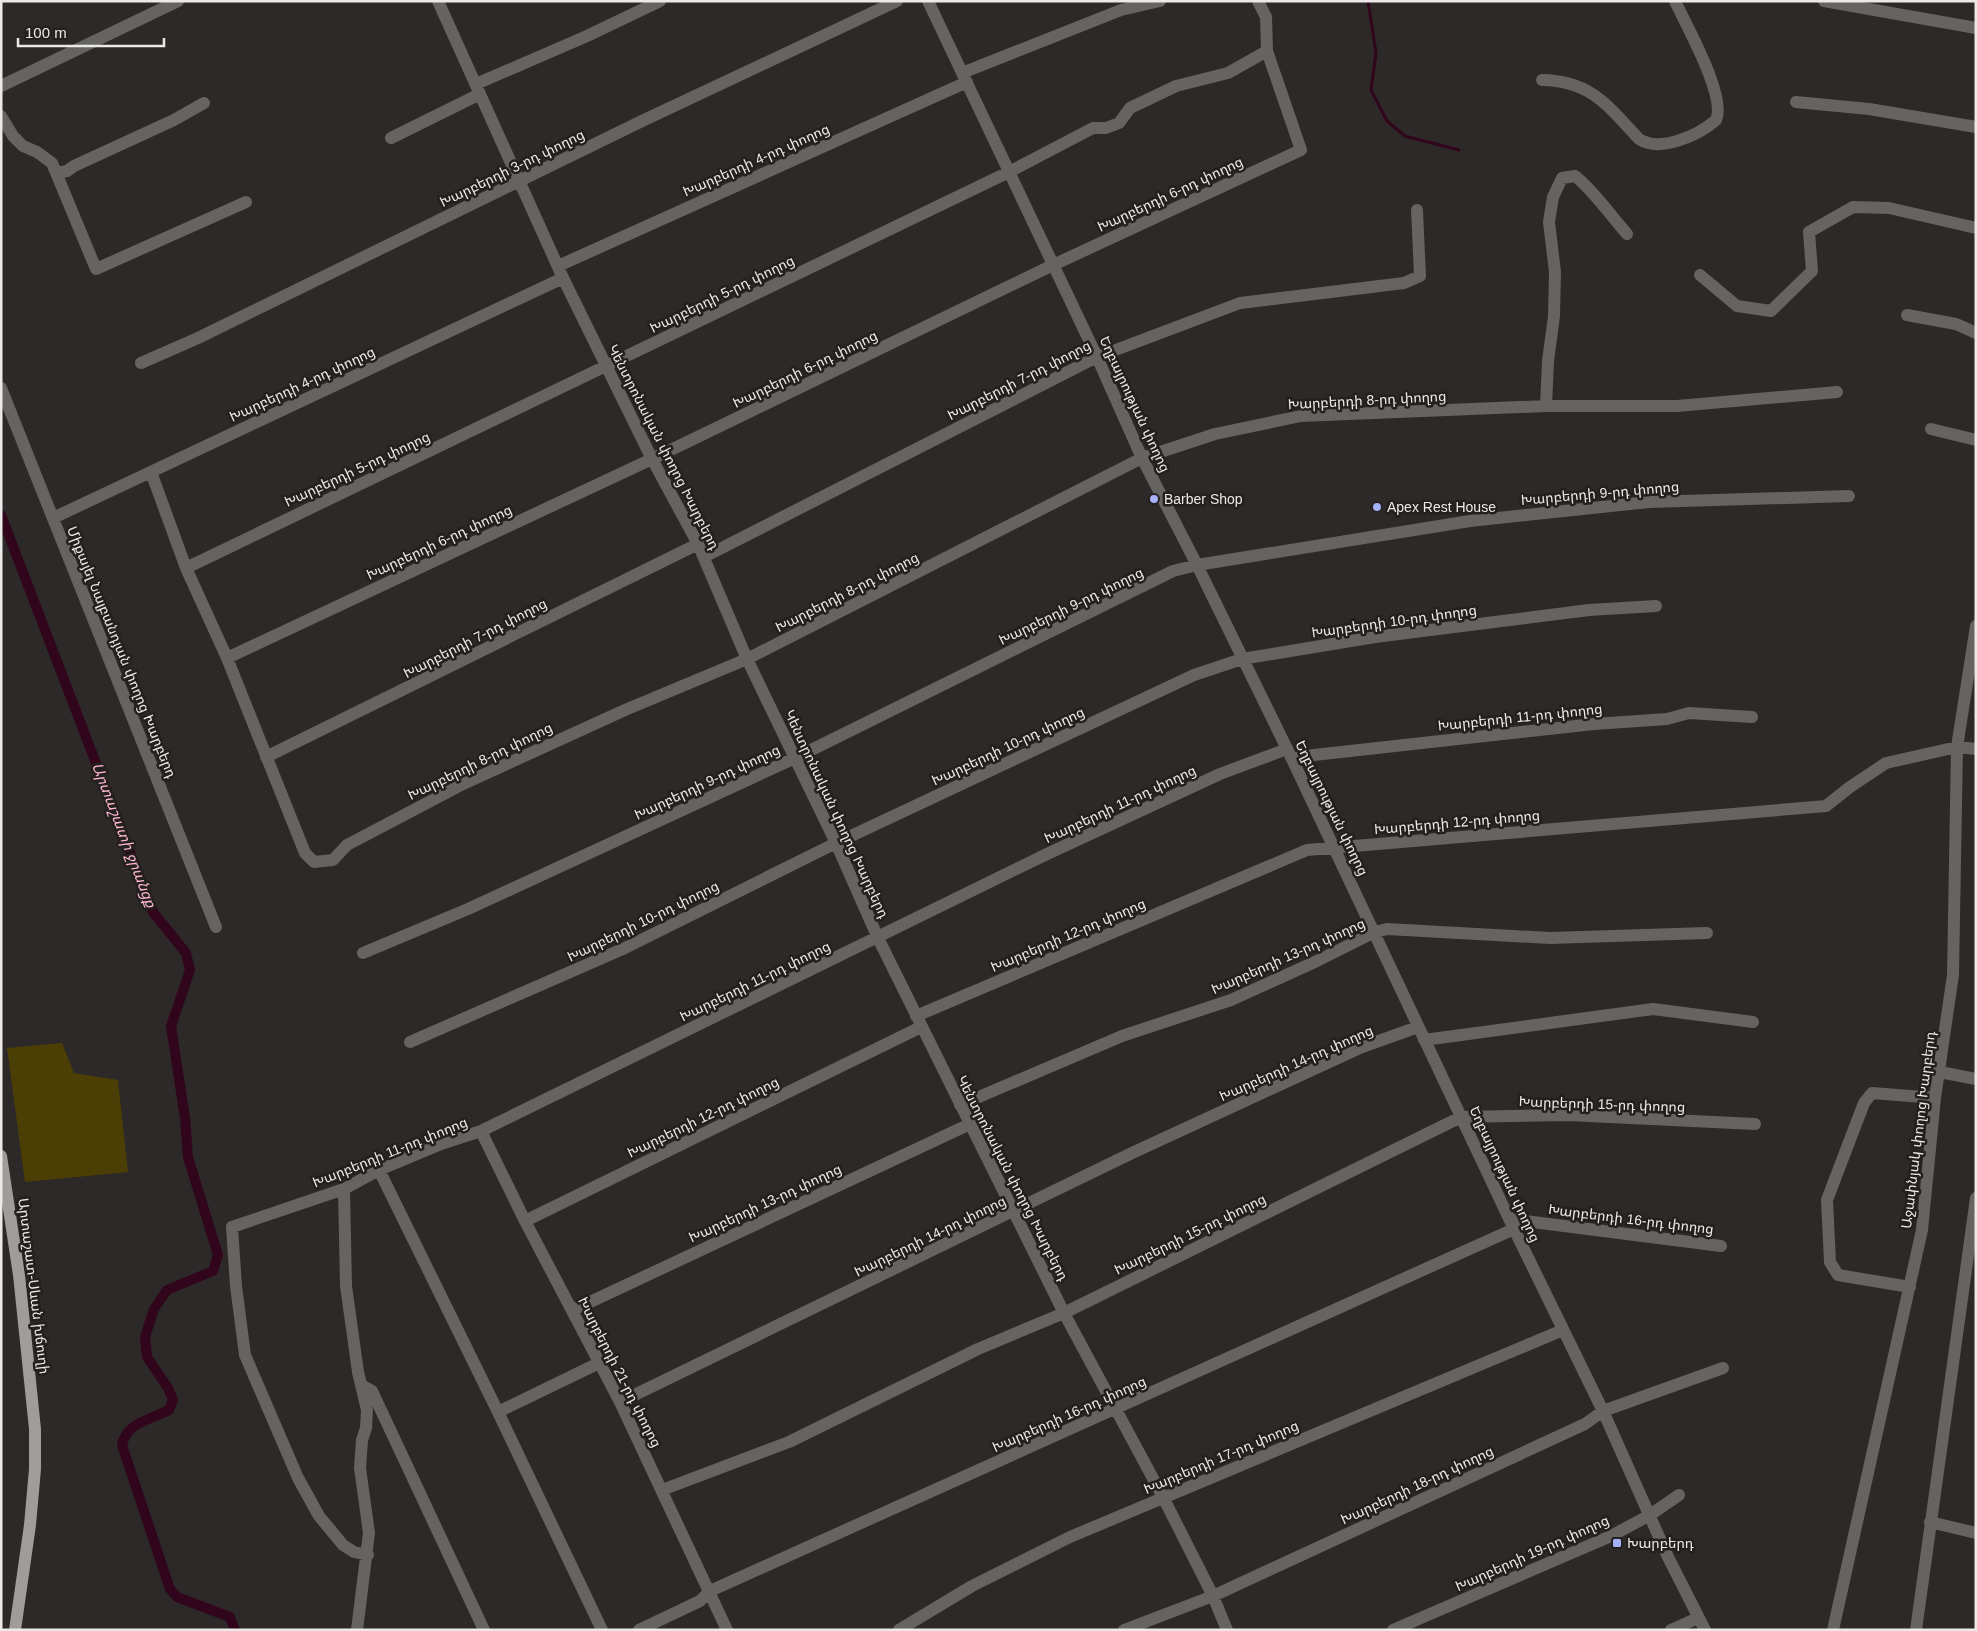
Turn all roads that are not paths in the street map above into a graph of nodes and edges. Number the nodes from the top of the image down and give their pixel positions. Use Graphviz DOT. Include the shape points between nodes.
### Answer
graph roads {
  1 [pos="178,1"];
  2 [pos="438,1"];
  3 [pos="660,1"];
  4 [pos="896,1"];
  5 [pos="928,1"];
  6 [pos="1160,1"];
  7 [pos="1258,1"];
  8 [pos="1675,1"];
  9 [pos="1824,1"];
  10 [pos="1976,28"];
  11 [pos="1267,51"];
  12 [pos="964,78"];
  13 [pos="1542,80"];
  14 [pos="1,86"];
  15 [pos="478,89"];
  16 [pos="1796,102"];
  17 [pos="204,103"];
  18 [pos="1,116"];
  19 [pos="1976,127"];
  20 [pos="391,138"];
  21 [pos="1009,172"];
  22 [pos="57,173"];
  23 [pos="520,181"];
  24 [pos="246,202"];
  25 [pos="1417,210"];
  26 [pos="1976,228"];
  27 [pos="1628,234"];
  28 [pos="1053,265"];
  29 [pos="561,272"];
  30 [pos="1700,275"];
  31 [pos="1907,315"];
  32 [pos="1976,333"];
  33 [pos="1097,357"];
  34 [pos="141,363"];
  35 [pos="606,367"];
  36 [pos="1,388"];
  37 [pos="1837,392"];
  38 [pos="1546,406"];
  39 [pos="1931,430"];
  40 [pos="1976,440"];
  41 [pos="1142,458"];
  42 [pos="652,459"];
  43 [pos="151,472"];
  44 [pos="1849,496"];
  45 [pos="53,518"];
  46 [pos="698,544"];
  47 [pos="704,557"];
  48 [pos="1197,565"];
  49 [pos="186,568"];
  50 [pos="1656,606"];
  51 [pos="1976,626"];
  52 [pos="227,658"];
  53 [pos="1242,659"];
  54 [pos="747,660"];
  55 [pos="1752,716"];
  56 [pos="1957,747"];
  57 [pos="1976,749"];
  58 [pos="1289,754"];
  59 [pos="266,757"];
  60 [pos="795,758"];
  61 [pos="836,843"];
  62 [pos="1334,848"];
  63 [pos="216,927"];
  64 [pos="1375,932"];
  65 [pos="1707,933"];
  66 [pos="878,938"];
  67 [pos="363,953"];
  68 [pos="918,1021"];
  69 [pos="1754,1022"];
  70 [pos="1418,1027"];
  71 [pos="1424,1040"];
  72 [pos="410,1042"];
  73 [pos="1940,1072"];
  74 [pos="1976,1080"];
  75 [pos="1935,1098"];
  76 [pos="960,1105"];
  77 [pos="1462,1117"];
  78 [pos="970,1124"];
  79 [pos="1754,1124"];
  80 [pos="481,1131"];
  81 [pos="1,1156"];
  82 [pos="379,1170"];
  83 [pos="344,1189"];
  84 [pos="1976,1198"];
  85 [pos="1014,1212"];
  86 [pos="525,1221"];
  87 [pos="1511,1224"];
  88 [pos="1720,1246"];
  89 [pos="1910,1287"];
  90 [pos="572,1310"];
  91 [pos="1064,1313"];
  92 [pos="1563,1330"];
  93 [pos="600,1363"];
  94 [pos="1723,1368"];
  95 [pos="363,1386"];
  96 [pos="620,1402"];
  97 [pos="1116,1408"];
  98 [pos="1603,1410"];
  99 [pos="498,1412"];
  100 [pos="662,1490"];
  101 [pos="1679,1495"];
  102 [pos="1163,1497"];
  103 [pos="1650,1515"];
  104 [pos="1930,1522"];
  105 [pos="1976,1533"];
  106 [pos="368,1555"];
  107 [pos="710,1591"];
  108 [pos="1213,1596"];
  109 [pos="1698,1618"];
  110 [pos="15,1630"];
  111 [pos="357,1630"];
  112 [pos="484,1630"];
  113 [pos="602,1630"];
  114 [pos="639,1630"];
  115 [pos="727,1630"];
  116 [pos="899,1630"];
  117 [pos="1124,1630"];
  118 [pos="1227,1630"];
  119 [pos="1393,1630"];
  120 [pos="1671,1630"];
  121 [pos="1705,1630"];
  122 [pos="1833,1630"];
  123 [pos="1916,1630"];
  1 -- 14 [label="street"];
  2 -- 15 [label="street, Կենտրոնական փողոց Խարբերդ"];
  3 -- 15 [label="street"];
  4 -- 23 [label="street, Խարբերդի 3-րդ փողոց"];
  5 -- 12 [label="street, Եղբայրության փողոց"];
  6 -- 12 [label="street, Խարբերդի 4-րդ փողոց" via="1121,10"];
  7 -- 11 [label="street" via="1266,17"];
  8 -- 13 [label="street" via="1711,79 1718,104 1716,120 1695,135 1649,144 1639,139 1589,90 1571,82"];
  9 -- 10 [label="street"];
  11 -- 21 [label="street, Խարբերդի 5-րդ փողոց" via="1228,72 1176,86 1130,108 1119,123 1093,128"];
  11 -- 28 [label="street, Խարբերդի 6-րդ փողոց" via="1301,150"];
  12 -- 21 [label="street, Եղբայրության փողոց"];
  12 -- 29 [label="street, Խարբերդի 4-րդ փողոց"];
  15 -- 20 [label="street"];
  15 -- 23 [label="street, Կենտրոնական փողոց Խարբերդ"];
  16 -- 19 [label="street" via="1869,109"];
  17 -- 22 [label="street"];
  18 -- 22 [label="street" via="13,136 23,146 52,163"];
  21 -- 28 [label="street, Եղբայրության փողոց"];
  21 -- 35 [label="street, Խարբերդի 5-րդ փողոց"];
  22 -- 24 [label="street" via="96,269"];
  23 -- 29 [label="street, Կենտրոնական փողոց Խարբերդ"];
  23 -- 34 [label="street, Խարբերդի 3-րդ փողոց"];
  25 -- 33 [label="street, Խարբերդի 7-րդ փողոց" via="1420,276 1404,283 1240,304"];
  26 -- 30 [label="street" via="1889,208 1853,207 1809,232 1812,271 1771,311 1738,306"];
  27 -- 38 [label="street" via="1588,186 1575,176 1562,178 1552,197 1549,222 1555,290"];
  28 -- 33 [label="street, Եղբայրության փողոց"];
  28 -- 42 [label="street, Խարբերդի 6-րդ փողոց"];
  29 -- 35 [label="street, Կենտրոնական փողոց Խարբերդ"];
  29 -- 43 [label="street, Խարբերդի 4-րդ փողոց"];
  31 -- 32 [label="street" via="1956,324"];
  33 -- 41 [label="street, Եղբայրության փողոց"];
  33 -- 47 [label="street, Խարբերդի 7-րդ փողոց"];
  35 -- 42 [label="street, Կենտրոնական փողոց Խարբերդ"];
  35 -- 49 [label="street, Խարբերդի 5-րդ փողոց"];
  36 -- 45 [label="street, Միքայել Նալբանդյան փողոց Խարբերդ"];
  37 -- 38 [label="street, Խարբերդի 8-րդ փողոց" via="1677,406"];
  38 -- 41 [label="street, Խարբերդի 8-րդ փողոց" via="1301,416 1216,434"];
  39 -- 40 [label="street"];
  41 -- 48 [label="street, Եղբայրության փողոց"];
  41 -- 54 [label="street, Խարբերդի 8-րդ փողոց"];
  42 -- 46 [label="street, Կենտրոնական փողոց Խարբերդ"];
  42 -- 52 [label="street, Խարբերդի 6-րդ փողոց"];
  43 -- 45 [label="street, Խարբերդի 4-րդ փողոց"];
  43 -- 49 [label="street, Խարբերդի 8-րդ փողոց"];
  44 -- 48 [label="street, Խարբերդի 9-րդ փողոց" via="1649,502 1470,521"];
  45 -- 63 [label="street, Միքայել Նալբանդյան փողոց Խարբերդ"];
  46 -- 47 [label="street, Կենտրոնական փողոց Խարբերդ"];
  46 -- 59 [label="street, Խարբերդի 7-րդ փողոց"];
  47 -- 54 [label="street, Կենտրոնական փողոց Խարբերդ"];
  48 -- 53 [label="street, Եղբայրության փողոց"];
  48 -- 60 [label="street, Խարբերդի 9-րդ փողոց" via="1173,571"];
  49 -- 52 [label="street, Խարբերդի 8-րդ փողոց"];
  50 -- 53 [label="street, Խարբերդի 10-րդ փողոց" via="1589,610 1375,637"];
  51 -- 56 [label="street, Աջափնյակ փողոց Խարբերդ"];
  52 -- 59 [label="street, Խարբերդի 8-րդ փողոց"];
  53 -- 58 [label="street, Եղբայրության փողոց"];
  53 -- 61 [label="street, Խարբերդի 10-րդ փողոց" via="1194,675"];
  54 -- 59 [label="street, Խարբերդի 8-րդ փողոց" via="625,710 463,784 347,845 333,860 314,862 305,852"];
  54 -- 60 [label="street, Կենտրոնական փողոց Խարբերդ"];
  55 -- 58 [label="street, Խարբերդի 11-րդ փողոց" via="1689,713 1667,719"];
  56 -- 57 [label="street, Խարբերդի 12-րդ փողոց"];
  56 -- 62 [label="street, Խարբերդի 12-րդ փողոց" via="1886,763 1826,806"];
  56 -- 73 [label="street, Աջափնյակ փողոց Խարբերդ" via="1953,975"];
  58 -- 62 [label="street, Եղբայրության փողոց"];
  58 -- 66 [label="street, Խարբերդի 11-րդ փողոց" via="1220,774 1047,854"];
  60 -- 61 [label="street, Կենտրոնական փողոց Խարբերդ"];
  60 -- 67 [label="street, Խարբերդի 9-րդ փողոց" via="476,905"];
  61 -- 66 [label="street, Կենտրոնական փողոց Խարբերդ"];
  61 -- 72 [label="street, Խարբերդի 10-րդ փողոց" via="624,948"];
  62 -- 64 [label="street, Եղբայրության փողոց"];
  62 -- 68 [label="street, Խարբերդի 12-րդ փողոց" via="1307,850"];
  64 -- 65 [label="street, Խարբերդի 13-րդ փողոց" via="1387,929 1429,930 1550,938"];
  64 -- 70 [label="street, Եղբայրության փողոց"];
  64 -- 76 [label="street, Խարբերդի 13-րդ փողոց" via="1231,1000 1122,1036"];
  66 -- 68 [label="street, Կենտրոնական փողոց Խարբերդ"];
  66 -- 80 [label="street, Խարբերդի 11-րդ փողոց"];
  68 -- 76 [label="street, Կենտրոնական փողոց Խարբերդ"];
  68 -- 86 [label="street, Խարբերդի 12-րդ փողոց"];
  69 -- 71 [label="street" via="1653,1009"];
  70 -- 71 [label="street, Եղբայրության փողոց"];
  70 -- 85 [label="street, Խարբերդի 14-րդ փողոց" via="1362,1047"];
  71 -- 77 [label="street, Եղբայրության փողոց"];
  73 -- 74 [label="street"];
  73 -- 75 [label="street, Աջափնյակ փողոց Խարբերդ"];
  75 -- 89 [label="street, Աջափնյակ փողոց Խարբերդ" via="1922,1230"];
  75 -- 89 [label="street" via="1872,1092 1864,1103 1827,1200 1830,1262 1838,1275"];
  76 -- 78 [label="street, Կենտրոնական փողոց Խարբերդ"];
  77 -- 79 [label="street, Խարբերդի 15-րդ փողոց" via="1568,1115"];
  77 -- 87 [label="street, Եղբայրության փողոց"];
  77 -- 91 [label="street, Խարբերդի 15-րդ փողոց"];
  78 -- 85 [label="street, Կենտրոնական փողոց Խարբերդ"];
  78 -- 90 [label="street, Խարբերդի 13-րդ փողոց"];
  80 -- 82 [label="street, Խարբերդի 11-րդ փողոց"];
  80 -- 86 [label="street, Խարբերդի 21-րդ փողոց"];
  81 -- 110 [label="main road, Արտաշատ-Սևան խճուղի" via="19,1275 35,1429 35,1469"];
  82 -- 83 [label="street, Խարբերդի 11-րդ փողոց"];
  82 -- 99 [label="street"];
  83 -- 95 [label="street" via="346,1286 358,1372"];
  83 -- 106 [label="street, Խարբերդի 11-րդ փողոց" via="232,1226 245,1355 298,1478 319,1516 343,1545"];
  84 -- 104 [label="street"];
  85 -- 91 [label="street, Կենտրոնական փողոց Խարբերդ"];
  85 -- 96 [label="street, Խարբերդի 14-րդ փողոց"];
  86 -- 90 [label="street, Խարբերդի 21-րդ փողոց"];
  87 -- 88 [label="street, Խարբերդի 16-րդ փողոց"];
  87 -- 92 [label="street, Եղբայրության փողոց"];
  87 -- 97 [label="street, Խարբերդի 16-րդ փողոց"];
  89 -- 122 [label="street, Աջափնյակ փողոց Խարբերդ"];
  90 -- 93 [label="street, Խարբերդի 21-րդ փողոց"];
  91 -- 97 [label="street, Կենտրոնական փողոց Խարբերդ"];
  91 -- 100 [label="street, Խարբերդի 15-րդ փողոց" via="978,1349 790,1442"];
  92 -- 98 [label="street, Եղբայրության փողոց"];
  92 -- 102 [label="street, Խարբերդի 17-րդ փողոց"];
  93 -- 96 [label="street, Խարբերդի 21-րդ փողոց"];
  93 -- 99 [label="street"];
  94 -- 98 [label="street, Խարբերդի 18-րդ փողոց"];
  95 -- 106 [label="street" via="367,1410 360,1468 369,1533"];
  95 -- 112 [label="street" via="372,1391"];
  96 -- 100 [label="street, Խարբերդի 21-րդ փողոց"];
  97 -- 102 [label="street, Կենտրոնական փողոց Խարբերդ"];
  97 -- 107 [label="street, Խարբերդի 16-րդ փողոց"];
  98 -- 103 [label="street, Եղբայրության փողոց"];
  98 -- 108 [label="street, Խարբերդի 18-րդ փողոց" via="1584,1424"];
  99 -- 113 [label="street"];
  100 -- 107 [label="street, Խարբերդի 21-րդ փողոց"];
  101 -- 103 [label="street, Խարբերդի 19-րդ փողոց"];
  102 -- 108 [label="street, Կենտրոնական փողոց Խարբերդ"];
  102 -- 116 [label="street, Խարբերդի 17-րդ փողոց" via="1070,1537 972,1586"];
  103 -- 109 [label="street, Եղբայրության փողոց"];
  103 -- 119 [label="street, Խարբերդի 19-րդ փողոց" via="1611,1536"];
  104 -- 105 [label="street"];
  104 -- 123 [label="street"];
  106 -- 111 [label="street"];
  107 -- 114 [label="street, Խարբերդի 16-րդ փողոց" via="700,1600"];
  107 -- 115 [label="street, Խարբերդի 21-րդ փողոց"];
  108 -- 117 [label="street, Խարբերդի 18-րդ փողոց"];
  108 -- 118 [label="street, Կենտրոնական փողոց Խարբերդ"];
  109 -- 120 [label="street"];
  109 -- 121 [label="street, Եղբայրության փողոց"];
}
